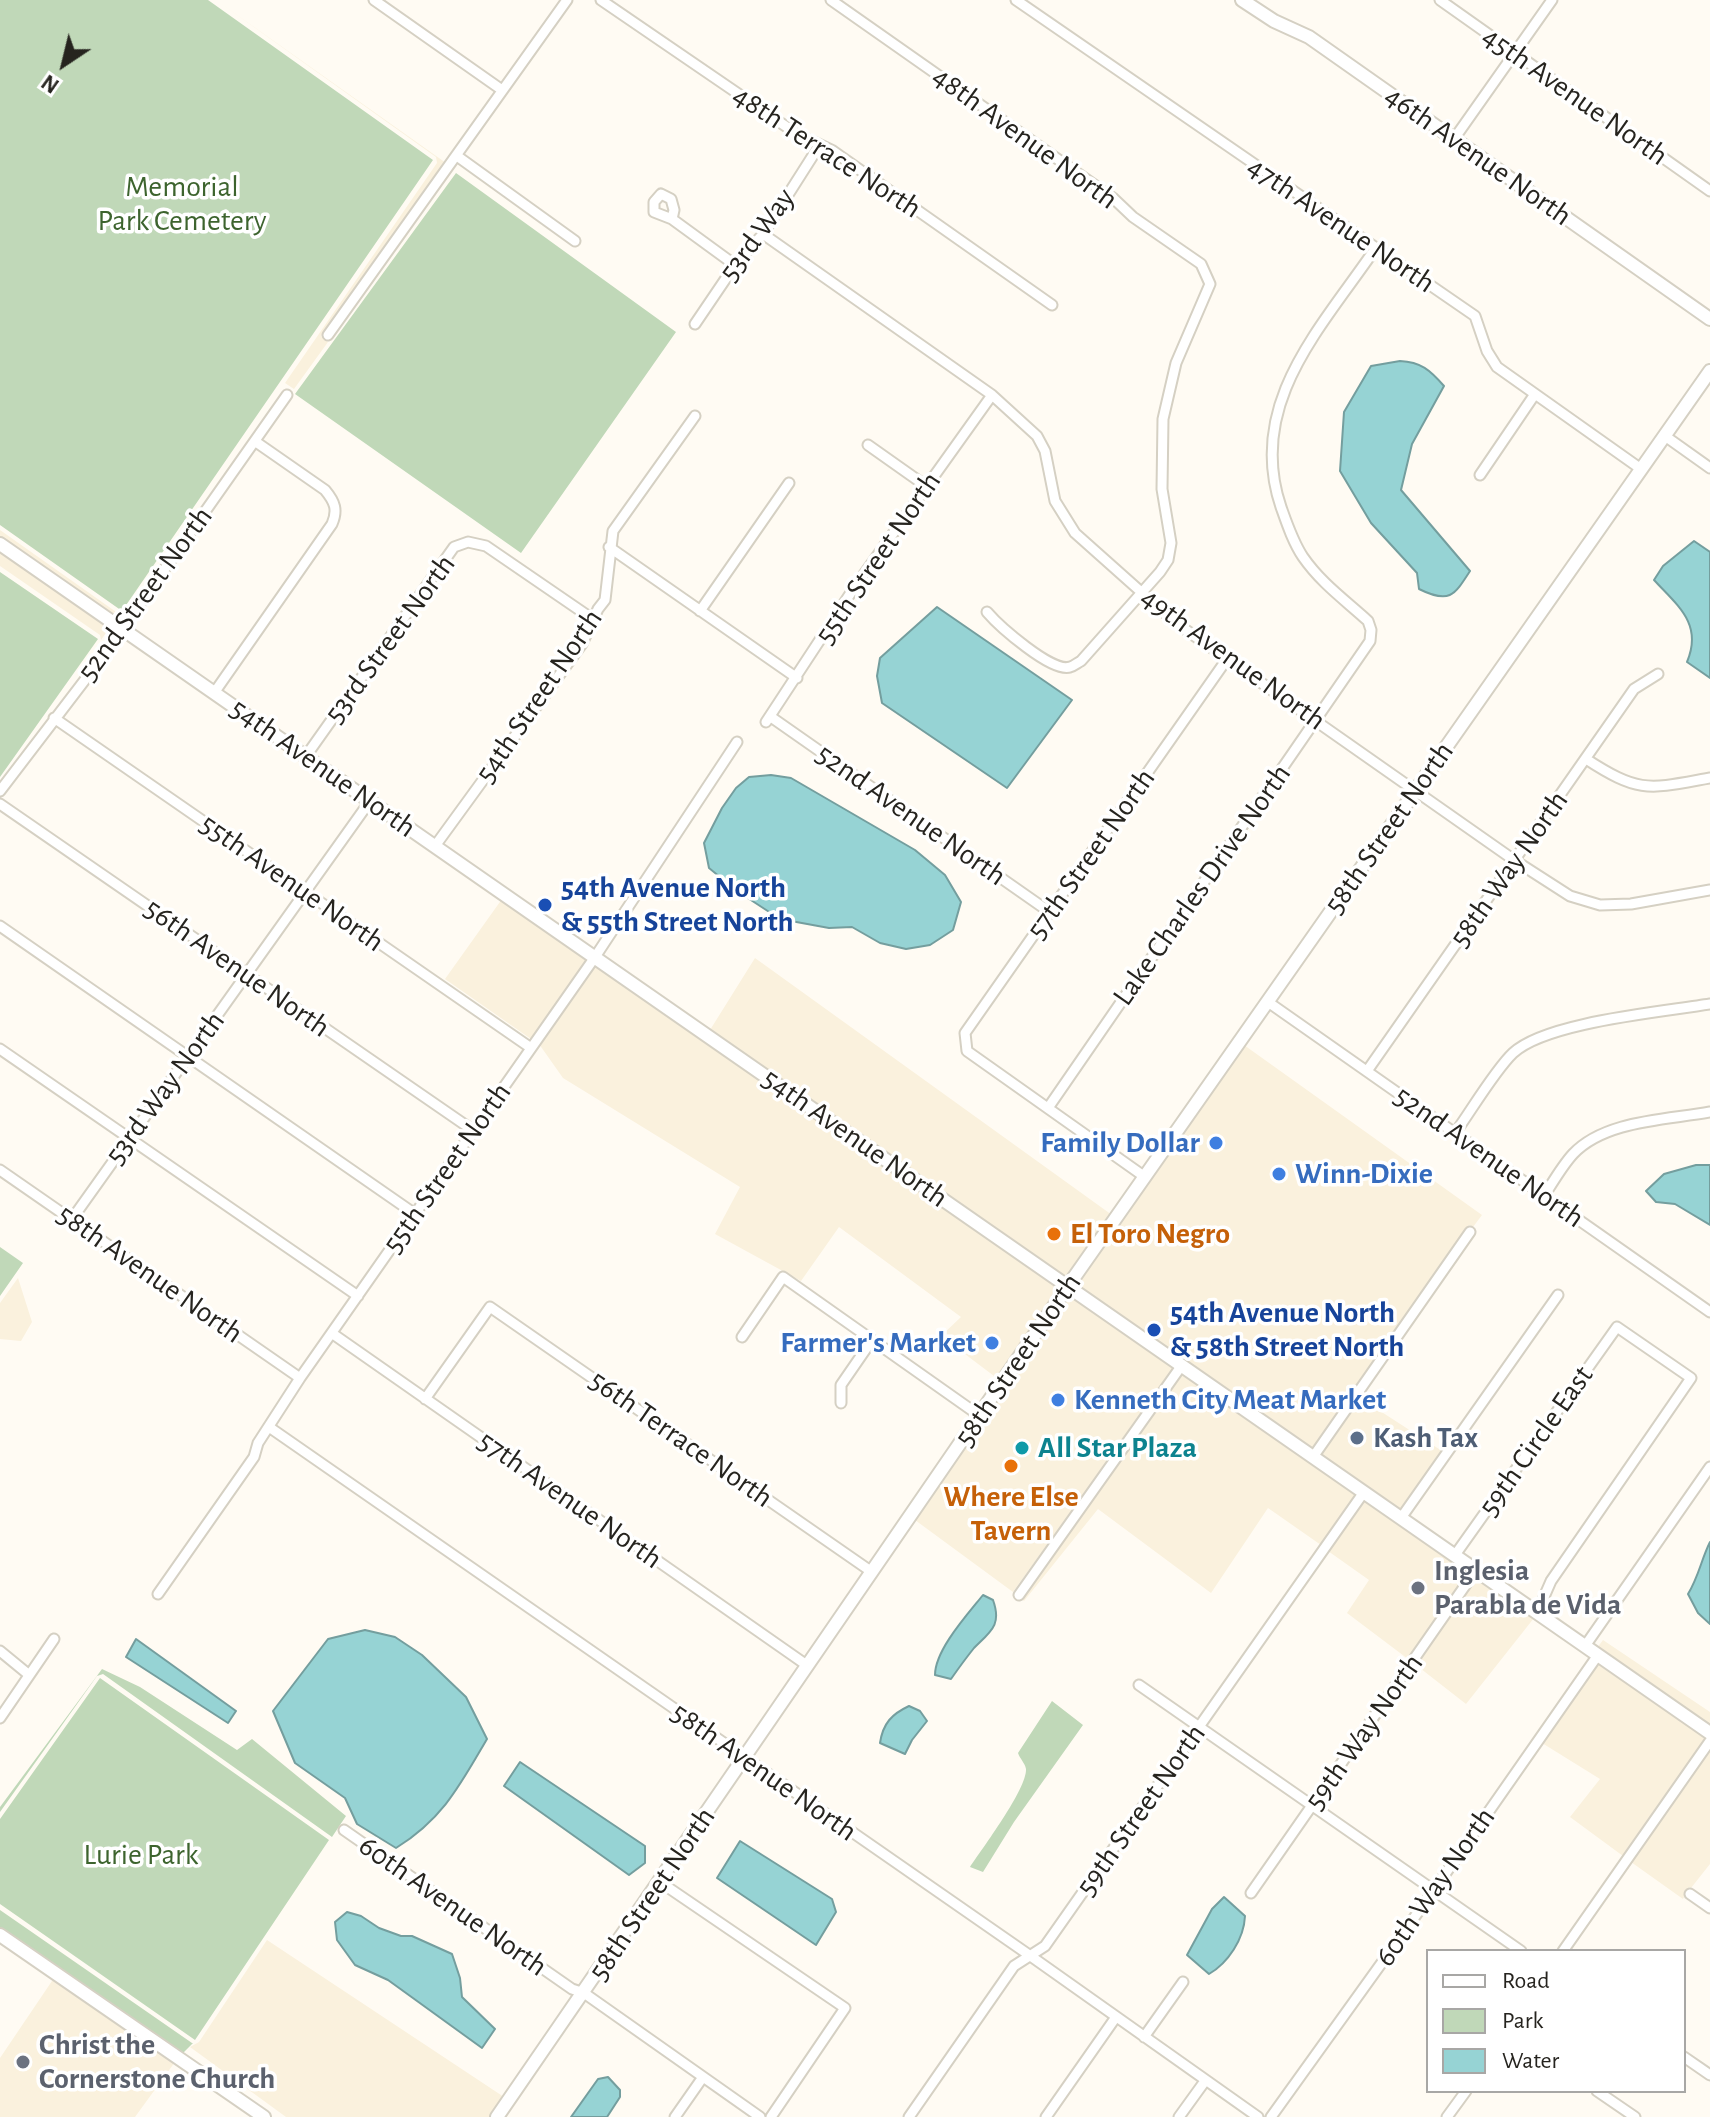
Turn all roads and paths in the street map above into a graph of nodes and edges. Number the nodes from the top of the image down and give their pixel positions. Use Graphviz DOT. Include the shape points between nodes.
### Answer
graph roads {
  1 [pos="374,0"];
  2 [pos="567,0"];
  3 [pos="601,0"];
  4 [pos="831,0"];
  5 [pos="1016,0"];
  6 [pos="1242,0"];
  7 [pos="1440,0"];
  8 [pos="1552,0"];
  9 [pos="1514,54"];
  10 [pos="502,90"];
  11 [pos="1454,139"];
  12 [pos="819,146"];
  13 [pos="457,156"];
  14 [pos="1710,191"];
  15 [pos="672,219"];
  16 [pos="763,234"];
  17 [pos="575,241"];
  18 [pos="1375,249"];
  19 [pos="735,265"];
  20 [pos="1052,305"];
  21 [pos="1710,319"];
  22 [pos="695,324"];
  23 [pos="328,335"];
  24 [pos="1710,371"];
  25 [pos="1535,394"];
  26 [pos="287,395"];
  27 [pos="992,395"];
  28 [pos="695,416"];
  29 [pos="1665,436"];
  30 [pos="256,442"];
  31 [pos="868,445"];
  32 [pos="1710,468"];
  33 [pos="1641,469"];
  34 [pos="1480,475"];
  35 [pos="789,483"];
  36 [pos="926,486"];
  37 [pos="0,544"];
  38 [pos="609,547"];
  39 [pos="1142,593"];
  40 [pos="700,611"];
  41 [pos="987,612"];
  42 [pos="594,620"];
  43 [pos="122,629"];
  44 [pos="1227,659"];
  45 [pos="1658,674"];
  46 [pos="797,678"];
  47 [pos="214,693"];
  48 [pos="54,718"];
  49 [pos="768,719"];
  50 [pos="1317,721"];
  51 [pos="737,742"];
  52 [pos="306,756"];
  53 [pos="1586,759"];
  54 [pos="1710,778"];
  55 [pos="0,791"];
  56 [pos="1415,791"];
  57 [pos="370,801"];
  58 [pos="0,804"];
  59 [pos="435,846"];
  60 [pos="1514,860"];
  61 [pos="1710,890"];
  62 [pos="305,892"];
  63 [pos="1051,913"];
  64 [pos="0,926"];
  65 [pos="595,957"];
  66 [pos="246,975"];
  67 [pos="1268,1002"];
  68 [pos="1710,1004"];
  69 [pos="531,1048"];
  70 [pos="0,1049"];
  71 [pos="188,1056"];
  72 [pos="1367,1071"];
  73 [pos="1048,1108"];
  74 [pos="1710,1112"];
  75 [pos="474,1131"];
  76 [pos="1455,1133"];
  77 [pos="129,1138"];
  78 [pos="0,1170"];
  79 [pos="1145,1177"];
  80 [pos="1544,1196"];
  81 [pos="415,1214"];
  82 [pos="72,1219"];
  83 [pos="1470,1232"];
  84 [pos="1068,1286"];
  85 [pos="1558,1295"];
  86 [pos="358,1296"];
  87 [pos="1710,1312"];
  88 [pos="333,1334"];
  89 [pos="742,1337"];
  90 [pos="872,1340"];
  91 [pos="1182,1365"];
  92 [pos="300,1378"];
  93 [pos="425,1399"];
  94 [pos="841,1403"];
  95 [pos="980,1416"];
  96 [pos="269,1427"];
  97 [pos="1313,1457"];
  98 [pos="1710,1467"];
  99 [pos="1364,1492"];
  100 [pos="1401,1518"];
  101 [pos="1455,1555"];
  102 [pos="1476,1570"];
  103 [pos="872,1572"];
  104 [pos="158,1594"];
  105 [pos="1019,1595"];
  106 [pos="1537,1613"];
  107 [pos="54,1639"];
  108 [pos="1585,1646"];
  109 [pos="0,1651"];
  110 [pos="1598,1655"];
  111 [pos="808,1666"];
  112 [pos="28,1674"];
  113 [pos="1139,1685"];
  114 [pos="0,1718"];
  115 [pos="1199,1727"];
  116 [pos="1710,1733"];
  117 [pos="1710,1741"];
  118 [pos="745,1759"];
  119 [pos="1312,1806"];
  120 [pos="344,1830"];
  121 [pos="660,1882"];
  122 [pos="1434,1890"];
  123 [pos="1251,1893"];
  124 [pos="1690,1894"];
  125 [pos="1710,1908"];
  126 [pos="0,1935"];
  127 [pos="1518,1949"];
  128 [pos="1564,1949"];
  129 [pos="1032,1957"];
  130 [pos="1183,1982"];
  131 [pos="584,1993"];
  132 [pos="1116,2017"];
  133 [pos="1144,2037"];
  134 [pos="1686,2058"];
  135 [pos="1710,2075"];
  136 [pos="703,2077"];
  137 [pos="1205,2081"];
  138 [pos="1465,2093"];
  139 [pos="1600,2093"];
  140 [pos="264,2117"];
  141 [pos="497,2117"];
  142 [pos="675,2117"];
  143 [pos="760,2117"];
  144 [pos="771,2117"];
  145 [pos="909,2117"];
  146 [pos="1046,2117"];
  147 [pos="1179,2117"];
  148 [pos="1258,2117"];
  149 [pos="1271,2117"];
  150 [pos="1447,2117"];
  151 [pos="1635,2117"];
  1 -- 10 [label="street"];
  2 -- 10 [label="street"];
  3 -- 12 [label="street, 48th Terrace North"];
  4 -- 39 [label="street, 48th Avenue North" via="1201,264 1210,284 1176,363 1163,419 1168,560"];
  5 -- 18 [label="street, 47th Avenue North"];
  6 -- 11 [label="street, 46th Avenue North" via="1309,37"];
  7 -- 9 [label="street, 45th Avenue North"];
  8 -- 9 [label="street"];
  9 -- 11 [label="street"];
  9 -- 14 [label="street, 45th Avenue North"];
  10 -- 13 [label="street"];
  11 -- 21 [label="street, 46th Avenue North"];
  12 -- 16 [label="street, 53rd Way"];
  12 -- 20 [label="street, 48th Terrace North"];
  13 -- 17 [label="street"];
  13 -- 23 [label="street"];
  15 -- 19 [label="street"];
  16 -- 19 [label="street, 53rd Way"];
  16 -- 27 [label="street, 49th Avenue North"];
  18 -- 25 [label="street, 47th Avenue North" via="1475,316 1497,367"];
  18 -- 50 [label="street, Lake Charles Drive North" via="1292,372 1276,413 1273,472 1289,528 1318,576 1368,621 1371,630 1366,650"];
  19 -- 22 [label="street, 53rd Way"];
  24 -- 29 [label="street, 58th Street North"];
  25 -- 33 [label="street, 47th Avenue North"];
  25 -- 34 [label="street"];
  26 -- 30 [label="street, 52nd Street North"];
  27 -- 36 [label="street, 55th Street North"];
  27 -- 39 [label="street, 49th Avenue North" via="1037,436 1055,501 1068,523"];
  28 -- 38 [label="street, 54th Street North" via="613,531"];
  29 -- 32 [label="street"];
  29 -- 33 [label="street, 58th Street North"];
  30 -- 43 [label="street, 52nd Street North"];
  30 -- 47 [label="street" via="325,490 337,513"];
  31 -- 36 [label="street"];
  33 -- 56 [label="street, 58th Street North"];
  35 -- 40 [label="street"];
  36 -- 46 [label="street, 55th Street North"];
  37 -- 43 [label="street, 54th Avenue North"];
  38 -- 40 [label="street"];
  38 -- 42 [label="street, 54th Street North" via="605,600"];
  39 -- 41 [label="street" via="1070,668 1050,662"];
  39 -- 44 [label="street, 49th Avenue North"];
  40 -- 46 [label="street"];
  42 -- 52 [label="street, 53rd Street North" via="486,546 468,542 454,547"];
  42 -- 59 [label="street, 54th Street North"];
  43 -- 47 [label="street, 54th Avenue North"];
  43 -- 48 [label="street, 52nd Street North"];
  44 -- 50 [label="street, 49th Avenue North"];
  44 -- 63 [label="street, 57th Street North"];
  45 -- 53 [label="street, 58th Way North" via="1634,689"];
  46 -- 49 [label="street, 55th Street North"];
  47 -- 52 [label="street, 54th Avenue North"];
  48 -- 55 [label="street, 52nd Street North"];
  48 -- 62 [label="street, 55th Avenue North"];
  49 -- 63 [label="street, 52nd Avenue North"];
  50 -- 56 [label="street, 49th Avenue North"];
  50 -- 73 [label="street, Lake Charles Drive North"];
  51 -- 65 [label="street, 55th Street North"];
  52 -- 57 [label="street, 54th Avenue North"];
  53 -- 54 [label="street" via="1636,786"];
  53 -- 60 [label="street, 58th Way North"];
  56 -- 60 [label="street, 49th Avenue North"];
  56 -- 67 [label="street, 58th Street North"];
  57 -- 59 [label="street, 54th Avenue North"];
  57 -- 62 [label="street, 53rd Way North"];
  58 -- 66 [label="street, 56th Avenue North"];
  59 -- 65 [label="street, 54th Avenue North"];
  60 -- 61 [label="street, 49th Avenue North" via="1570,896 1600,905"];
  60 -- 72 [label="street, 58th Way North"];
  62 -- 66 [label="street, 53rd Way North"];
  62 -- 69 [label="street, 55th Avenue North"];
  63 -- 73 [label="street, 57th Street North" via="965,1033 967,1051"];
  64 -- 71 [label="street"];
  65 -- 69 [label="street, 55th Street North"];
  65 -- 84 [label="street, 54th Avenue North"];
  66 -- 71 [label="street, 53rd Way North"];
  66 -- 75 [label="street, 56th Avenue North"];
  67 -- 72 [label="street, 52nd Avenue North"];
  67 -- 79 [label="street, 58th Street North"];
  68 -- 76 [label="street" via="1533,1038 1512,1054"];
  69 -- 75 [label="street, 55th Street North"];
  70 -- 77 [label="street"];
  71 -- 77 [label="street, 53rd Way North"];
  71 -- 81 [label="street"];
  72 -- 76 [label="street, 52nd Avenue North"];
  73 -- 79 [label="street"];
  74 -- 80 [label="street" via="1620,1128 1587,1142"];
  75 -- 81 [label="street, 55th Street North"];
  76 -- 80 [label="street, 52nd Avenue North"];
  77 -- 82 [label="street, 53rd Way North"];
  77 -- 86 [label="street"];
  78 -- 82 [label="street, 58th Avenue North"];
  79 -- 84 [label="street, 58th Street North"];
  80 -- 87 [label="street, 52nd Avenue North"];
  81 -- 86 [label="street, 55th Street North"];
  82 -- 92 [label="street, 58th Avenue North"];
  83 -- 97 [label="street"];
  84 -- 91 [label="street, 54th Avenue North"];
  84 -- 95 [label="street, 58th Street North"];
  85 -- 100 [label="street"];
  86 -- 88 [label="street, 55th Street North"];
  88 -- 92 [label="street, 55th Street North"];
  88 -- 93 [label="street, 57th Avenue North"];
  89 -- 90 [label="street" via="783,1277"];
  90 -- 94 [label="street" via="841,1385"];
  90 -- 95 [label="street"];
  91 -- 97 [label="street, 54th Avenue North"];
  91 -- 105 [label="street"];
  92 -- 96 [label="street, 55th Street North"];
  93 -- 103 [label="street, 56th Terrace North" via="490,1307"];
  93 -- 111 [label="street, 57th Avenue North"];
  95 -- 103 [label="street, 58th Street North"];
  96 -- 104 [label="street, 55th Street North" via="254,1457"];
  96 -- 118 [label="street, 58th Avenue North"];
  97 -- 99 [label="street, 54th Avenue North"];
  98 -- 108 [label="street"];
  99 -- 100 [label="street, 54th Avenue North"];
  99 -- 115 [label="street, 59th Street North"];
  100 -- 101 [label="street, 54th Avenue North"];
  101 -- 102 [label="street, 54th Avenue North"];
  101 -- 106 [label="street, 59th Circle East" via="1617,1327 1691,1378 1551,1581"];
  102 -- 106 [label="street, 54th Avenue North"];
  102 -- 119 [label="street, 59th Way North"];
  103 -- 111 [label="street, 58th Street North"];
  106 -- 108 [label="street, 54th Avenue North"];
  107 -- 112 [label="street"];
  108 -- 110 [label="street, 54th Avenue North"];
  109 -- 112 [label="street"];
  110 -- 116 [label="street, 54th Avenue North"];
  110 -- 122 [label="street, 60th Way North"];
  111 -- 118 [label="street, 58th Street North"];
  112 -- 114 [label="street"];
  113 -- 115 [label="street"];
  115 -- 119 [label="street"];
  115 -- 129 [label="street, 59th Street North" via="1045,1946"];
  117 -- 128 [label="street"];
  118 -- 121 [label="street, 58th Street North"];
  118 -- 129 [label="street, 58th Avenue North"];
  119 -- 122 [label="street"];
  119 -- 123 [label="street, 59th Way North"];
  120 -- 131 [label="street, 60th Avenue North"];
  121 -- 131 [label="street, 58th Street North"];
  121 -- 144 [label="street" via="845,2008"];
  122 -- 127 [label="street"];
  122 -- 149 [label="street, 60th Way North"];
  124 -- 125 [label="street"];
  126 -- 140 [label="street"];
  129 -- 132 [label="street, 58th Avenue North"];
  129 -- 145 [label="street, 59th Street North" via="1014,1966"];
  130 -- 133 [label="street"];
  131 -- 136 [label="street, 60th Avenue North"];
  131 -- 141 [label="street, 58th Street North"];
  132 -- 133 [label="street, 58th Avenue North"];
  132 -- 146 [label="street"];
  133 -- 137 [label="street, 58th Avenue North"];
  134 -- 135 [label="street"];
  136 -- 142 [label="street"];
  136 -- 143 [label="street, 60th Avenue North"];
  137 -- 147 [label="street"];
  137 -- 148 [label="street, 58th Avenue North"];
  138 -- 150 [label="street"];
  139 -- 151 [label="street"];
}
